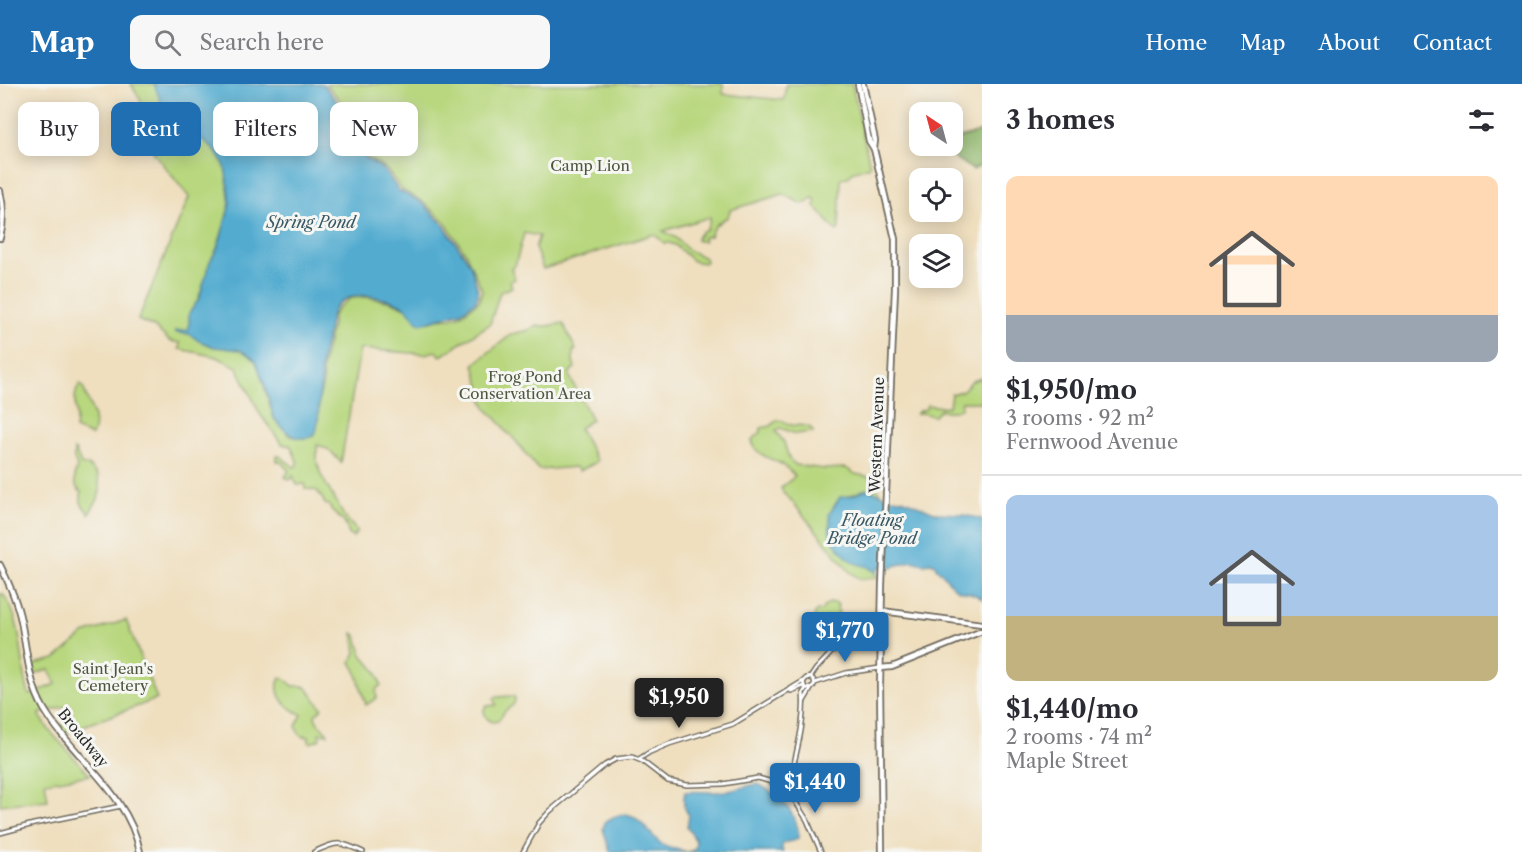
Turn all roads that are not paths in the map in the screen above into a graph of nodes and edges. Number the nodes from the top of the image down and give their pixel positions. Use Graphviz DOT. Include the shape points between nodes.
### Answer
graph roads {
  1 [pos="858,84"];
  2 [pos="863,84"];
  3 [pos="874,149"];
  4 [pos="0,191"];
  5 [pos="0,238"];
  6 [pos="0,565"];
  7 [pos="882,611"];
  8 [pos="881,621"];
  9 [pos="982,624"];
  10 [pos="982,631"];
  11 [pos="880,668"];
  12 [pos="810,678"];
  13 [pos="805,680"];
  14 [pos="815,683"];
  15 [pos="805,687"];
  16 [pos="812,688"];
  17 [pos="797,689"];
  18 [pos="787,692"];
  19 [pos="803,693"];
  20 [pos="804,703"];
  21 [pos="639,759"];
  22 [pos="788,790"];
  23 [pos="122,806"];
  24 [pos="0,833"];
  25 [pos="319,851"];
  26 [pos="140,852"];
  27 [pos="314,852"];
  28 [pos="363,852"];
  29 [pos="523,852"];
  30 [pos="821,852"];
  31 [pos="882,852"];
  1 -- 3 [label="main road"];
  2 -- 3 [label="main road"];
  3 -- 7 [label="main road, Western Avenue" via="896,247"];
  4 -- 5 [label="main road" via="4,218"];
  6 -- 23 [label="main road, Broadway" via="15,599 39,699 60,733"];
  7 -- 8 [label="main road, Western Avenue"];
  7 -- 9 [label="main road"];
  8 -- 11 [label="main road, Western Avenue"];
  8 -- 12 [label="street" via="844,638"];
  10 -- 11 [label="main road" via="892,667"];
  11 -- 14 [label="street"];
  11 -- 31 [label="main road, Western Avenue"];
  12 -- 13 [label="street"];
  12 -- 14 [label="street"];
  13 -- 15 [label="street"];
  13 -- 18 [label="street"];
  14 -- 16 [label="street"];
  15 -- 16 [label="street"];
  15 -- 17 [label="street"];
  15 -- 19 [label="street"];
  16 -- 20 [label="street"];
  17 -- 18 [label="street"];
  17 -- 19 [label="street"];
  18 -- 21 [label="street" via="733,724 669,744"];
  19 -- 20 [label="street"];
  20 -- 22 [label="street"];
  21 -- 22 [label="street" via="675,783 708,785 754,778"];
  21 -- 29 [label="street" via="621,757 605,765 543,817"];
  22 -- 30 [label="street"];
  23 -- 24 [label="street"];
  23 -- 26 [label="main road, Broadway"];
  25 -- 27 [label="street"];
  25 -- 28 [label="street" via="341,842"];
}
